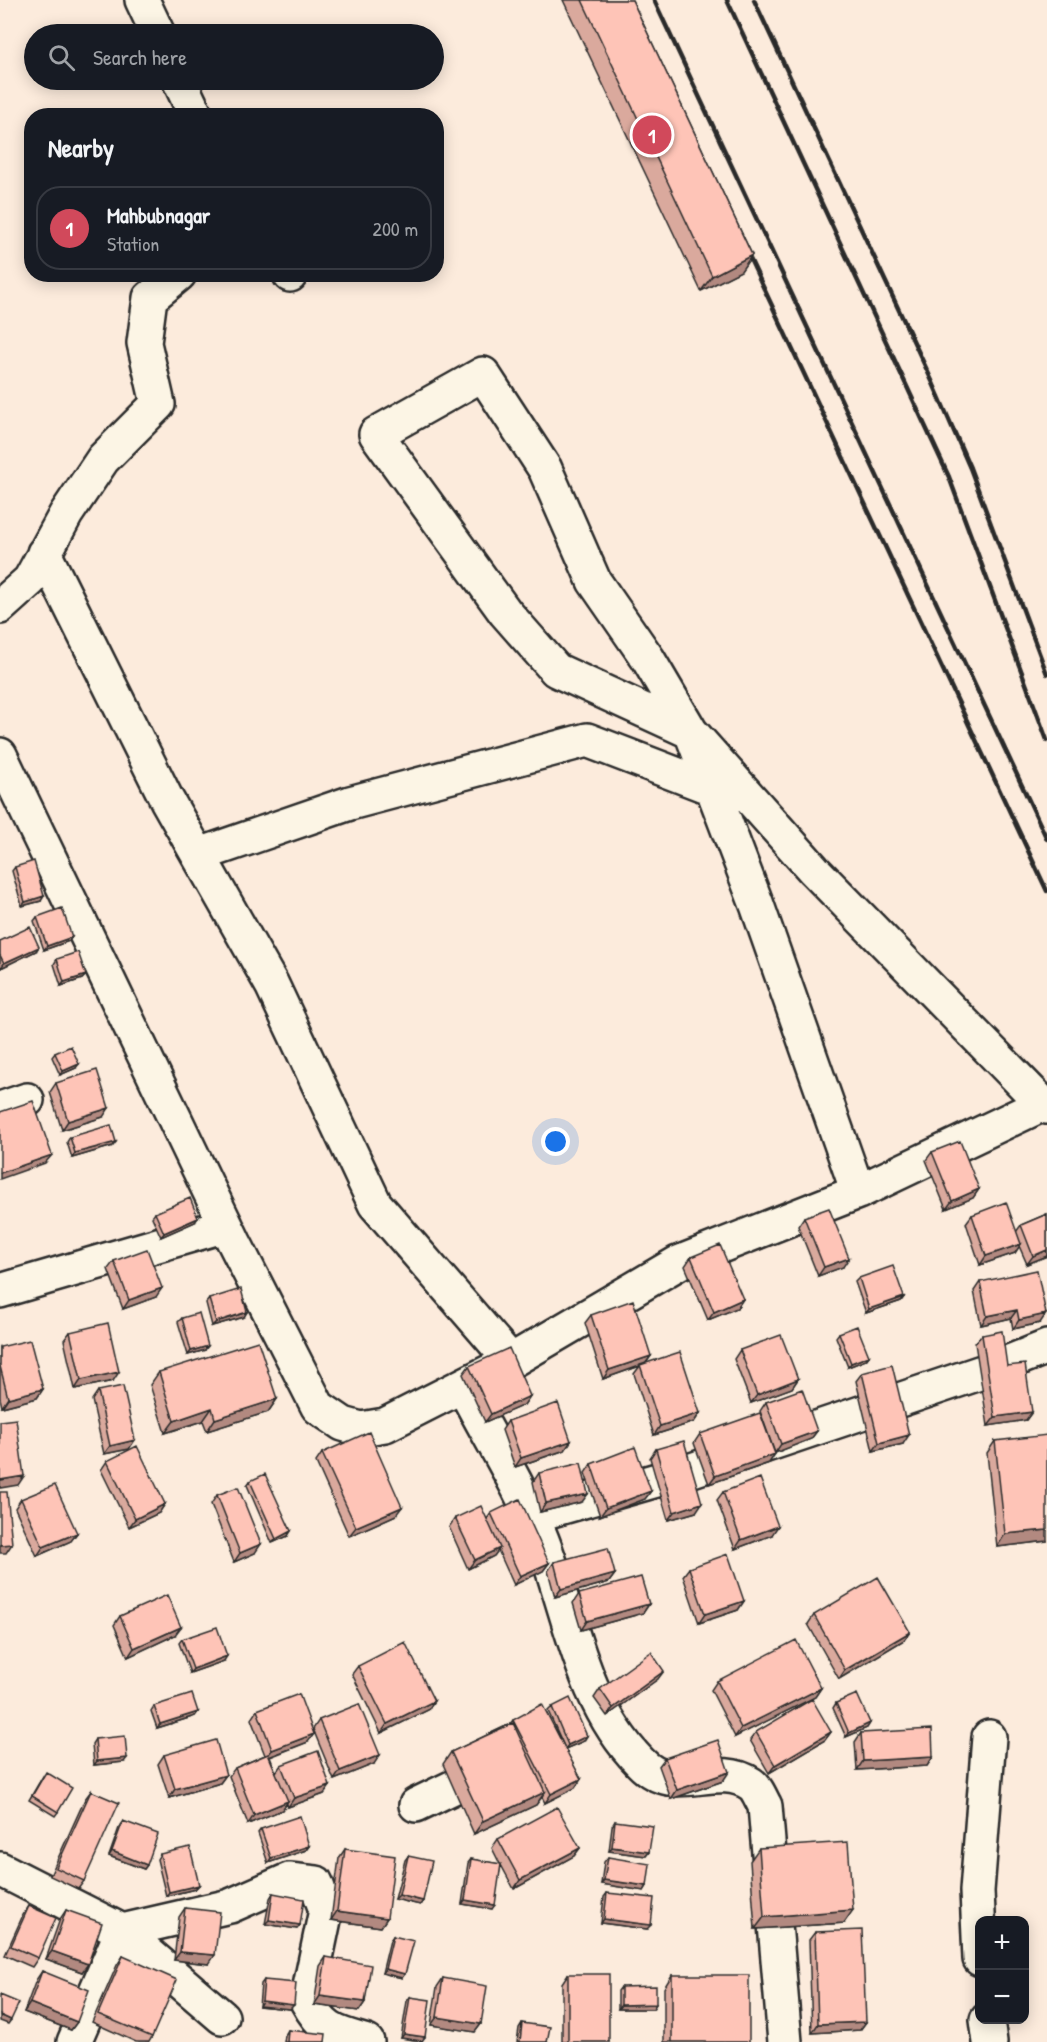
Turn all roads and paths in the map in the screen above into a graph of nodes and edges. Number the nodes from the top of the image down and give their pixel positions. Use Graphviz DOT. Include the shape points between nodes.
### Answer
graph roads {
  1 [pos="142,0"];
  2 [pos="154,24"];
  3 [pos="184,90"];
  4 [pos="192,108"];
  5 [pos="169,282"];
  6 [pos="45,553"];
  7 [pos="0,607"];
  8 [pos="691,732"];
  9 [pos="0,755"];
  10 [pos="7,786"];
  11 [pos="712,788"];
  12 [pos="199,855"];
  13 [pos="1045,1105"];
  14 [pos="858,1192"];
  15 [pos="226,1225"];
  16 [pos="0,1291"];
  17 [pos="1047,1347"];
  18 [pos="511,1361"];
  19 [pos="463,1386"];
  20 [pos="531,1516"];
  21 [pos="989,1737"];
  22 [pos="520,1755"];
  23 [pos="416,1805"];
  24 [pos="1,1873"];
  25 [pos="978,1916"];
  26 [pos="122,1931"];
  27 [pos="222,2017"];
  28 [pos="988,2024"];
  29 [pos="74,2042"];
  30 [pos="368,2042"];
  31 [pos="785,2042"];
  32 [pos="990,2042"];
  1 -- 2 [label="street"];
  3 -- 4 [label="street"];
  5 -- 6 [label="street" via="150,298 144,344 158,404 103,459"];
  6 -- 7 [label="street" via="30,580"];
  6 -- 12 [label="street" via="167,800"];
  8 -- 8 [label="street" via="555,670 505,612 376,434 483,374 545,469 594,581 648,659"];
  8 -- 11 [label="street"];
  8 -- 13 [label="street" via="814,870"];
  9 -- 10 [label="street"];
  10 -- 15 [label="street"];
  11 -- 12 [label="street" via="587,740 350,803"];
  11 -- 14 [label="street"];
  12 -- 18 [label="street" via="272,985 375,1204"];
  13 -- 14 [label="street"];
  14 -- 18 [label="street" via="678,1263"];
  15 -- 16 [label="street"];
  15 -- 19 [label="street" via="318,1407 343,1424 361,1429 385,1425"];
  17 -- 20 [label="street" via="692,1470"];
  18 -- 19 [label="street"];
  19 -- 20 [label="street"];
  20 -- 31 [label="street" via="569,1626 592,1720 640,1764 666,1780 731,1775 752,1784 765,1806"];
  21 -- 25 [label="street"];
  22 -- 23 [label="street"];
  24 -- 26 [label="street"];
  26 -- 27 [label="street"];
  26 -- 29 [label="street"];
  26 -- 30 [label="street" via="230,1906 289,1880 316,1883 326,1910 307,2001 331,2031"];
  28 -- 32 [label="street"];
}
